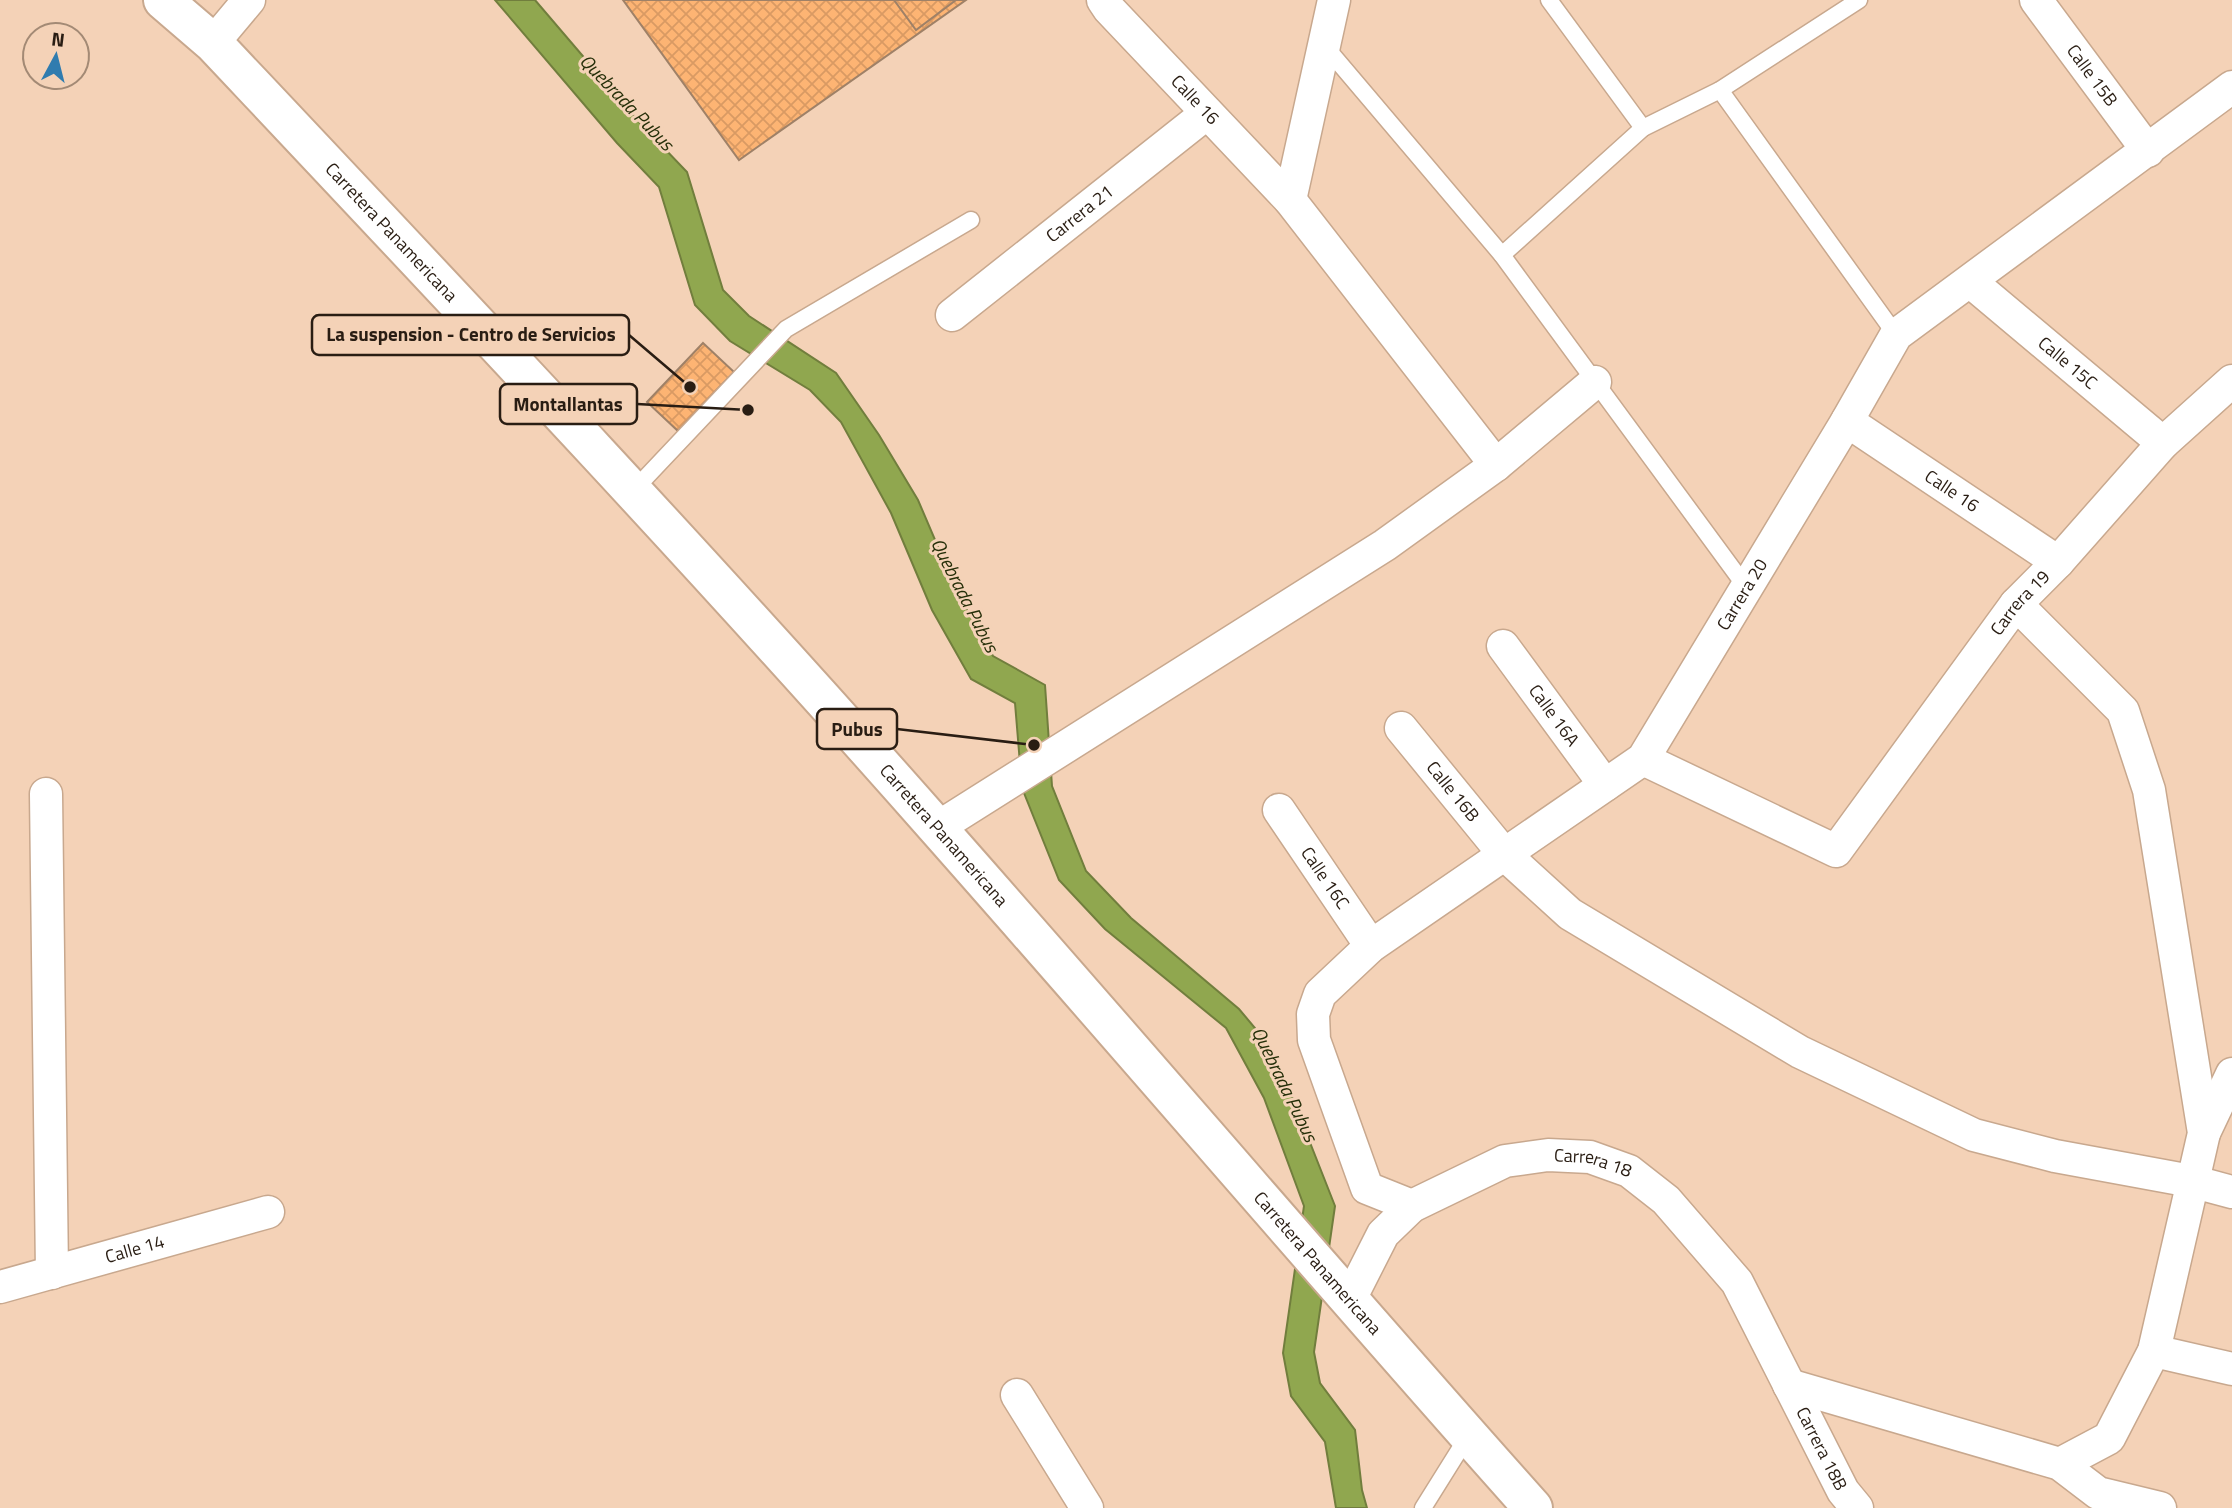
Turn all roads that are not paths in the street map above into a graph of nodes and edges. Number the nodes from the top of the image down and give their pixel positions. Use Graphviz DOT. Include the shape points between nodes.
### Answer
graph roads {
  1 [pos="163,0"];
  2 [pos="249,0"];
  3 [pos="1103,0"];
  4 [pos="1334,0"];
  5 [pos="1549,0"];
  6 [pos="1859,0"];
  7 [pos="2036,0"];
  8 [pos="213,43"];
  9 [pos="1322,43"];
  10 [pos="2232,88"];
  11 [pos="1720,90"];
  12 [pos="1207,113"];
  13 [pos="1643,128"];
  14 [pos="2148,151"];
  15 [pos="1290,200"];
  16 [pos="971,220"];
  17 [pos="1502,256"];
  18 [pos="1971,282"];
  19 [pos="952,315"];
  20 [pos="1896,335"];
  21 [pos="2232,381"];
  22 [pos="1595,383"];
  23 [pos="1847,421"];
  24 [pos="2163,443"];
  25 [pos="1496,465"];
  26 [pos="633,491"];
  27 [pos="2058,562"];
  28 [pos="1746,587"];
  29 [pos="2016,604"];
  30 [pos="1503,646"];
  31 [pos="1402,728"];
  32 [pos="1643,758"];
  33 [pos="1605,785"];
  34 [pos="46,794"];
  35 [pos="1279,810"];
  36 [pos="937,828"];
  37 [pos="1504,854"];
  38 [pos="1371,946"];
  39 [pos="2230,1083"];
  40 [pos="2204,1133"];
  41 [pos="2191,1181"];
  42 [pos="2232,1192"];
  43 [pos="1412,1206"];
  44 [pos="268,1212"];
  45 [pos="52,1273"];
  46 [pos="0,1287"];
  47 [pos="1348,1299"];
  48 [pos="2154,1351"];
  49 [pos="2232,1369"];
  50 [pos="1789,1385"];
  51 [pos="1017,1395"];
  52 [pos="1469,1436"];
  53 [pos="2060,1464"];
  54 [pos="1087,1508"];
  55 [pos="1423,1508"];
  56 [pos="1534,1508"];
  57 [pos="1857,1508"];
  58 [pos="2160,1508"];
  1 -- 8 [label="highway, Carretera Panamericana"];
  2 -- 8 [label="street"];
  3 -- 12 [label="street, Calle 16"];
  4 -- 9 [label="street"];
  5 -- 13 [label="lane"];
  6 -- 11 [label="lane"];
  7 -- 14 [label="street, Calle 15B"];
  8 -- 26 [label="highway, Carretera Panamericana"];
  9 -- 15 [label="street"];
  9 -- 17 [label="lane"];
  10 -- 14 [label="street, Carrera 20"];
  11 -- 13 [label="lane"];
  11 -- 20 [label="lane"];
  12 -- 15 [label="street, Calle 16"];
  12 -- 19 [label="street, Carrera 21"];
  13 -- 17 [label="lane"];
  14 -- 18 [label="street, Carrera 20"];
  15 -- 25 [label="street, Calle 16"];
  16 -- 26 [label="lane" via="786,329"];
  17 -- 22 [label="lane"];
  18 -- 20 [label="street, Carrera 20"];
  18 -- 24 [label="street, Calle 15C"];
  20 -- 23 [label="street, Carrera 20"];
  21 -- 24 [label="street, Carrera 19"];
  22 -- 25 [label="street"];
  22 -- 28 [label="lane"];
  23 -- 27 [label="street, Calle 16"];
  23 -- 28 [label="street, Carrera 20"];
  24 -- 27 [label="street, Carrera 19"];
  25 -- 36 [label="street" via="1385,545"];
  26 -- 36 [label="highway, Carretera Panamericana"];
  27 -- 29 [label="street, Carrera 19"];
  28 -- 32 [label="street, Carrera 20"];
  29 -- 32 [label="street, Carrera 19" via="1836,851"];
  29 -- 40 [label="street" via="2123,711 2150,790"];
  30 -- 33 [label="street, Calle 16A"];
  31 -- 37 [label="street, Calle 16B"];
  32 -- 33 [label="street, Carrera 20"];
  33 -- 37 [label="street, Carrera 20"];
  34 -- 45 [label="street"];
  35 -- 38 [label="street, Calle 16C"];
  36 -- 47 [label="highway, Carretera Panamericana"];
  37 -- 38 [label="street, Carrera 20"];
  37 -- 41 [label="street, Calle 16B" via="1570,914 1800,1052 1974,1135 2055,1156"];
  38 -- 43 [label="street, Carrera 20" via="1320,994 1313,1014 1314,1040 1367,1188"];
  39 -- 40 [label="street"];
  40 -- 41 [label="street"];
  41 -- 42 [label="street, Calle 16B"];
  41 -- 48 [label="street"];
  43 -- 47 [label="street, Carrera 18" via="1384,1234"];
  43 -- 50 [label="street, Carrera 18" via="1505,1161 1548,1155 1590,1157 1629,1171 1665,1200 1737,1282"];
  44 -- 45 [label="street, Calle 14"];
  45 -- 46 [label="street, Calle 14"];
  47 -- 52 [label="highway, Carretera Panamericana"];
  48 -- 49 [label="street"];
  48 -- 53 [label="street" via="2109,1438"];
  50 -- 53 [label="street"];
  50 -- 57 [label="street, Carrera 18B" via="1843,1491"];
  51 -- 54 [label="street"];
  52 -- 55 [label="lane"];
  52 -- 56 [label="highway, Carretera Panamericana"];
  53 -- 58 [label="street" via="2098,1493"];
}
